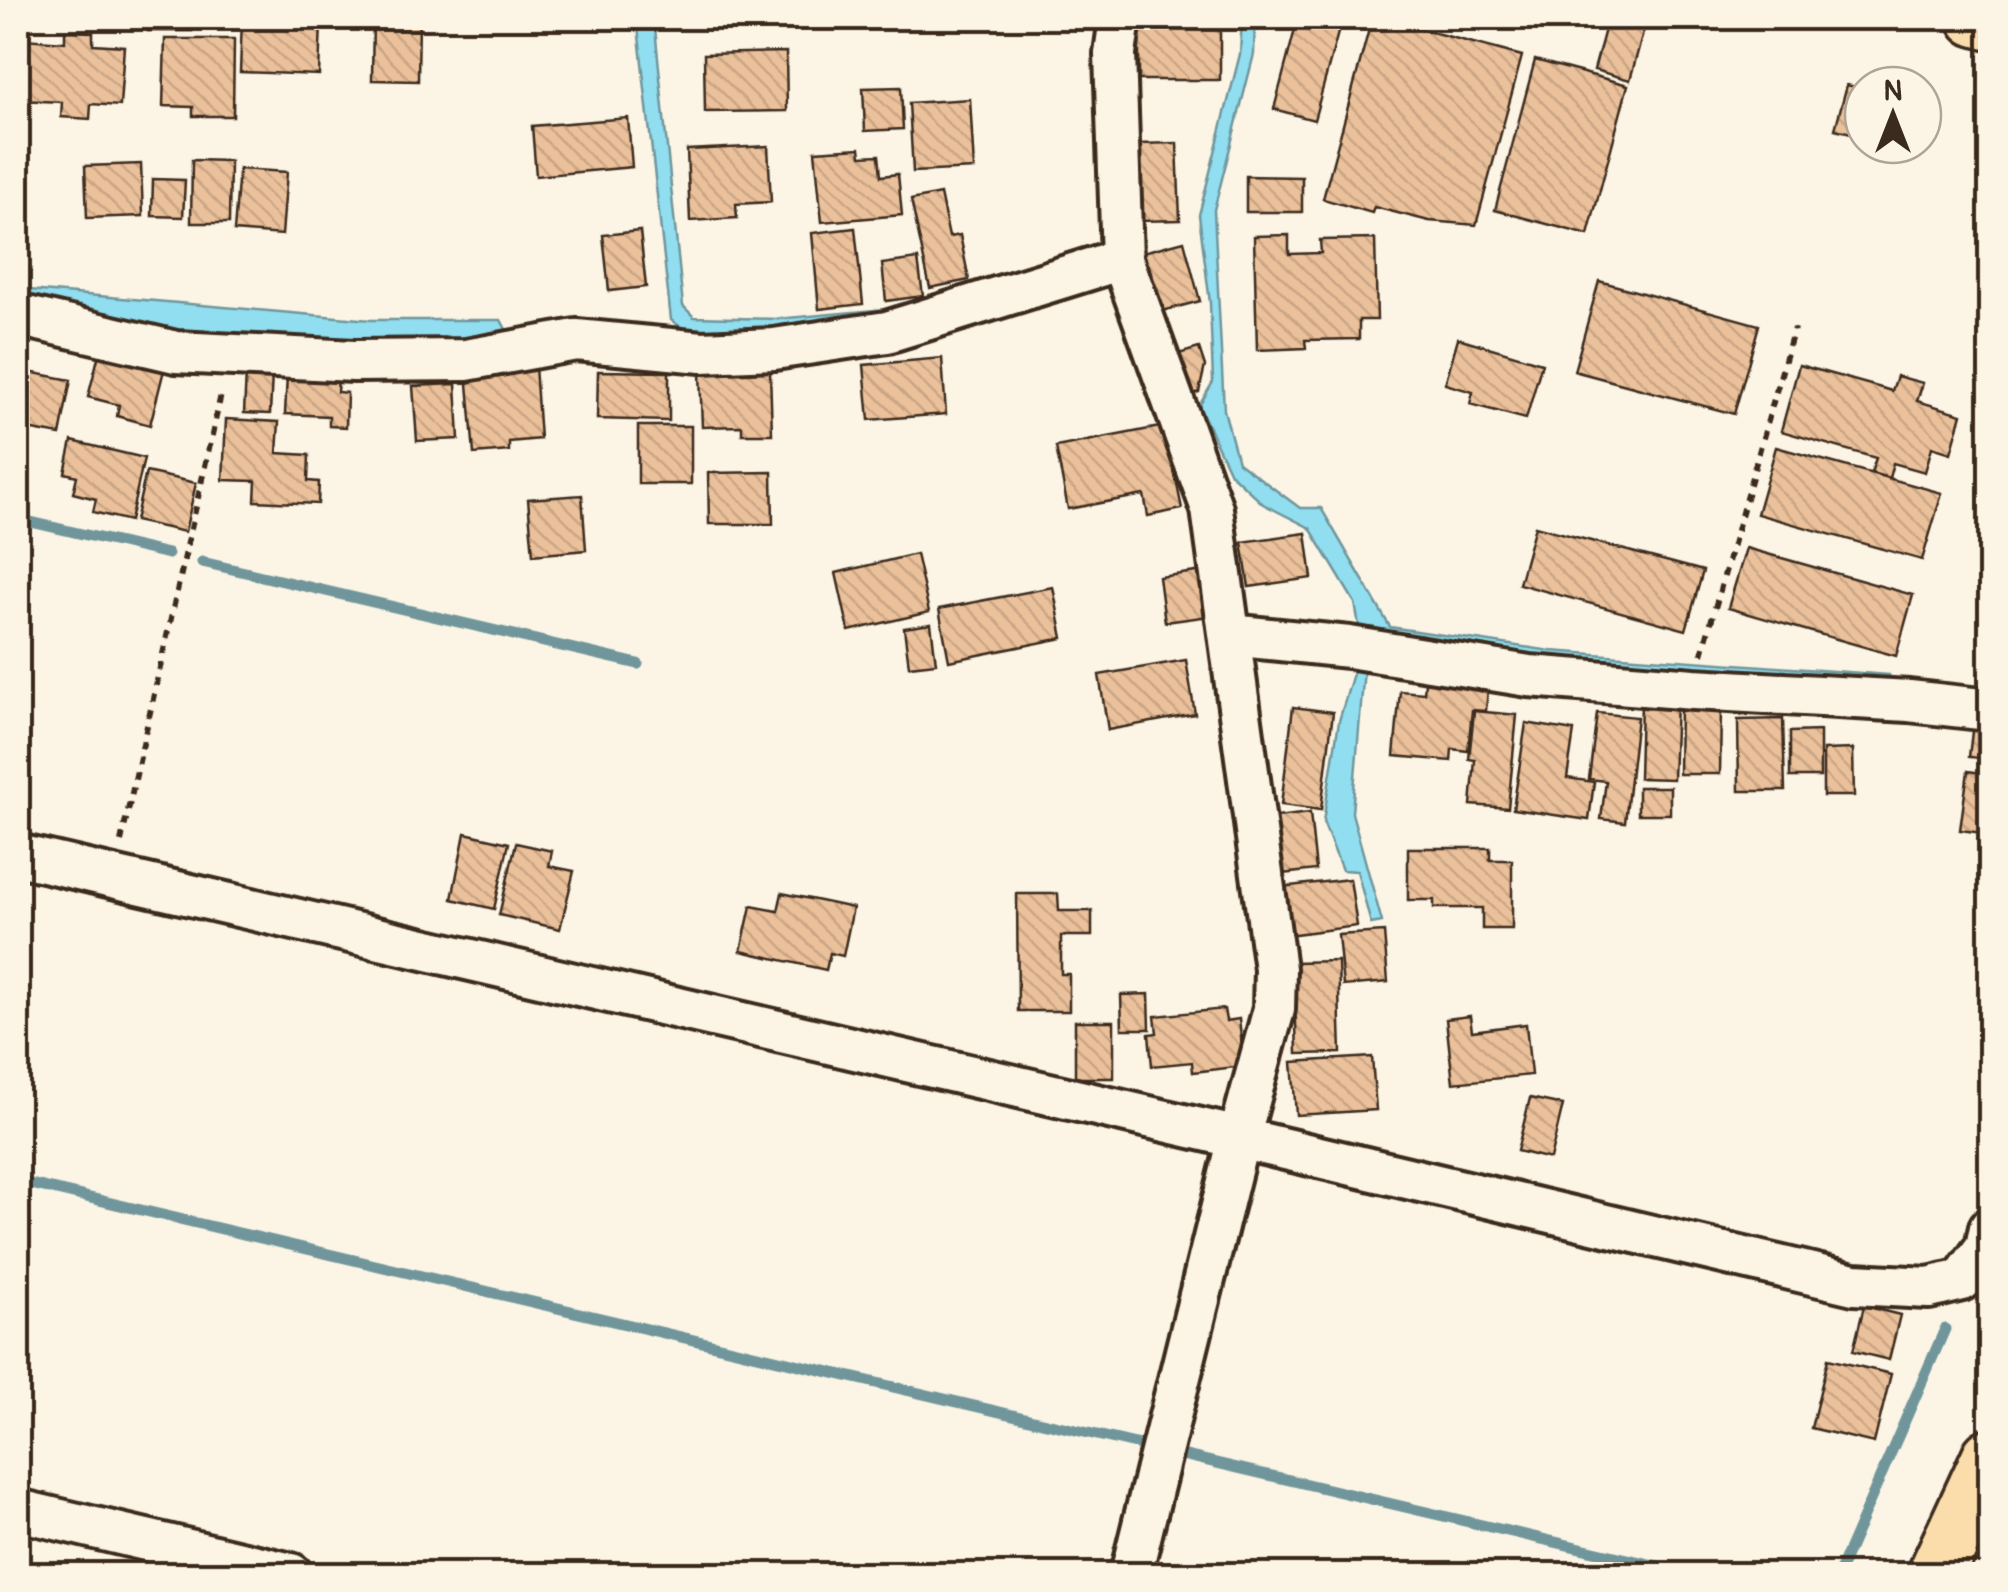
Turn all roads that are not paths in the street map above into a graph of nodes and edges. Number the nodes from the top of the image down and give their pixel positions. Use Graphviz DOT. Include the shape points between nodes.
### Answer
graph roads {
  1 [pos="1120,18"];
  2 [pos="1976,18"];
  3 [pos="1990,22"];
  4 [pos="1122,260"];
  5 [pos="18,315"];
  6 [pos="1230,635"];
  7 [pos="1990,710"];
  8 [pos="18,855"];
  9 [pos="1239,1138"];
  10 [pos="1989,1241"];
  11 [pos="1990,1457"];
  12 [pos="18,1510"];
  13 [pos="291,1574"];
  14 [pos="1131,1574"];
  15 [pos="1936,1574"];
  1 -- 4 [label="street" via="1115,54"];
  2 -- 3 [label="main road"];
  4 -- 5 [label="street" via="888,332 774,349 702,352 576,340 466,360 354,362 176,352"];
  4 -- 6 [label="street" via="1212,509"];
  6 -- 7 [label="street" via="1529,676"];
  6 -- 9 [label="street" via="1275,969 1274,1010"];
  8 -- 9 [label="street"];
  9 -- 10 [label="street" via="1854,1284 1929,1288 1962,1280"];
  9 -- 14 [label="street"];
  11 -- 15 [label="main road"];
  12 -- 13 [label="street"];
}
